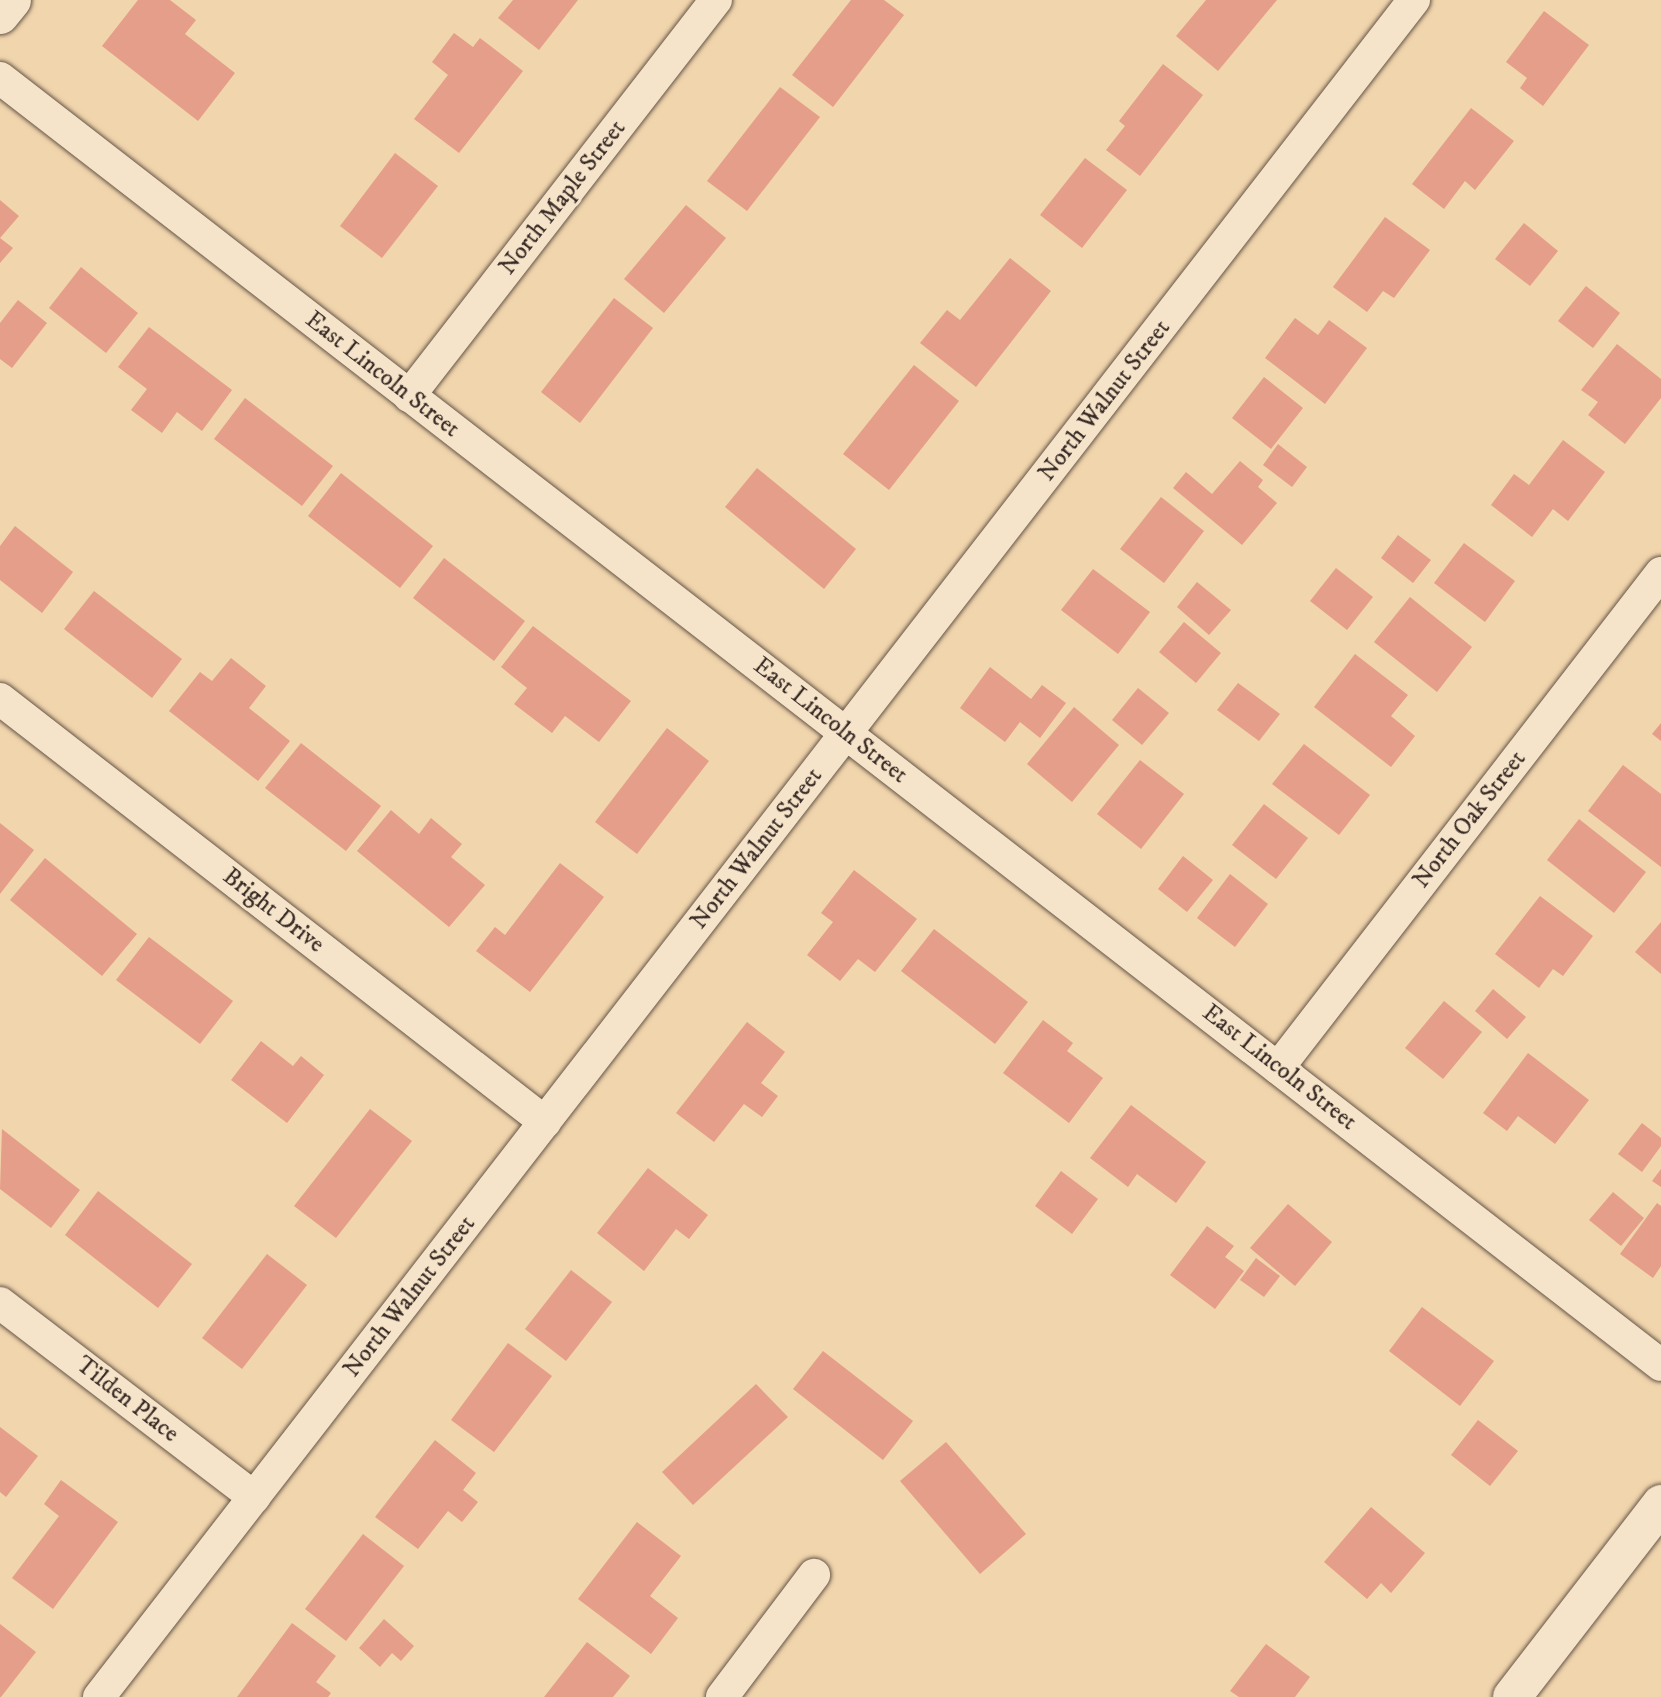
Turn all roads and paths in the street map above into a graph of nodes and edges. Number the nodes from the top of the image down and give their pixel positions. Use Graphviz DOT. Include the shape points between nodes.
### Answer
graph roads {
  1 [pos="12,0"];
  2 [pos="716,0"];
  3 [pos="1414,0"];
  4 [pos="0,15"];
  5 [pos="0,78"];
  6 [pos="409,396"];
  7 [pos="1661,573"];
  8 [pos="0,699"];
  9 [pos="846,733"];
  10 [pos="1278,1068"];
  11 [pos="545,1122"];
  12 [pos="0,1303"];
  13 [pos="1661,1365"];
  14 [pos="254,1497"];
  15 [pos="1661,1504"];
  16 [pos="814,1575"];
  17 [pos="99,1697"];
  18 [pos="722,1697"];
  19 [pos="1512,1697"];
  1 -- 4 [label="main road"];
  2 -- 6 [label="street, North Maple Street"];
  3 -- 9 [label="street, North Walnut Street"];
  5 -- 6 [label="street, East Lincoln Street"];
  6 -- 9 [label="street, East Lincoln Street"];
  7 -- 10 [label="street, North Oak Street"];
  8 -- 11 [label="street, Bright Drive"];
  9 -- 10 [label="street, East Lincoln Street"];
  9 -- 11 [label="street, North Walnut Street"];
  10 -- 13 [label="street, East Lincoln Street"];
  11 -- 14 [label="street, North Walnut Street"];
  12 -- 14 [label="street, Tilden Place"];
  14 -- 17 [label="street, North Walnut Street"];
  15 -- 19 [label="main road"];
  16 -- 18 [label="street"];
}
